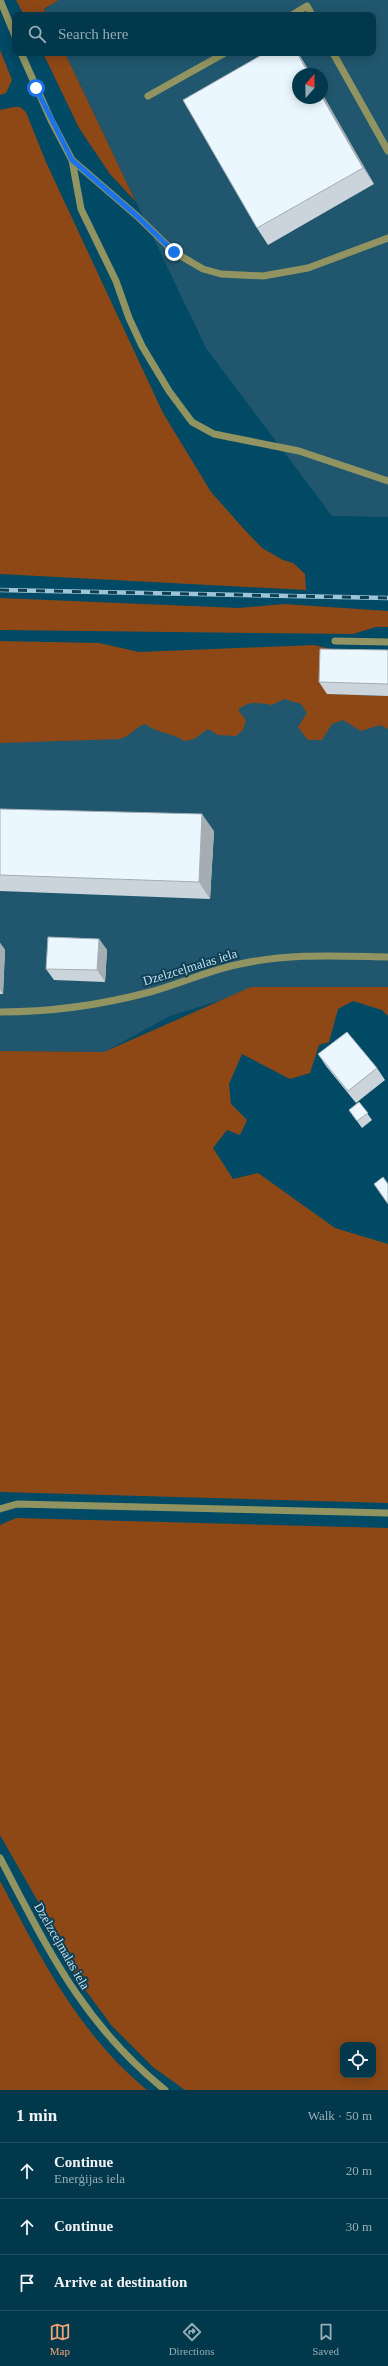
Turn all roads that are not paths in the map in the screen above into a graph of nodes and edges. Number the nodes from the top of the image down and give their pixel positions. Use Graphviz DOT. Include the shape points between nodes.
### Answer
graph roads {
  1 [pos="0,0"];
  2 [pos="297,12"];
  3 [pos="310,12"];
  4 [pos="12,29"];
  5 [pos="23,56"];
  6 [pos="220,56"];
  7 [pos="335,56"];
  8 [pos="148,96"];
  9 [pos="388,150"];
  10 [pos="72,160"];
  11 [pos="388,238"];
  12 [pos="388,481"];
  13 [pos="335,641"];
  14 [pos="388,642"];
  15 [pos="388,957"];
  16 [pos="0,1012"];
  17 [pos="0,1510"];
  18 [pos="388,1513"];
  19 [pos="0,1858"];
  20 [pos="165,2090"];
  1 -- 4 [label="street"];
  2 -- 3 [label="street" via="307,6"];
  5 -- 10 [label="street" via="51,120"];
  6 -- 8 [label="street"];
  7 -- 9 [label="street"];
  10 -- 11 [label="street" via="174,252 203,269 221,274 263,276 308,268"];
  10 -- 12 [label="street" via="81,209 116,282 142,346 169,392 192,422 214,434 299,451"];
  13 -- 14 [label="street"];
  15 -- 16 [label="street, Dzelzceļmalas iela" via="298,956 265,959 238,964 151,992 106,1002"];
  17 -- 18 [label="street" via="17,1504"];
  19 -- 20 [label="street, Dzelzceļmalas iela" via="59,1970 83,2005 107,2036"];
}
